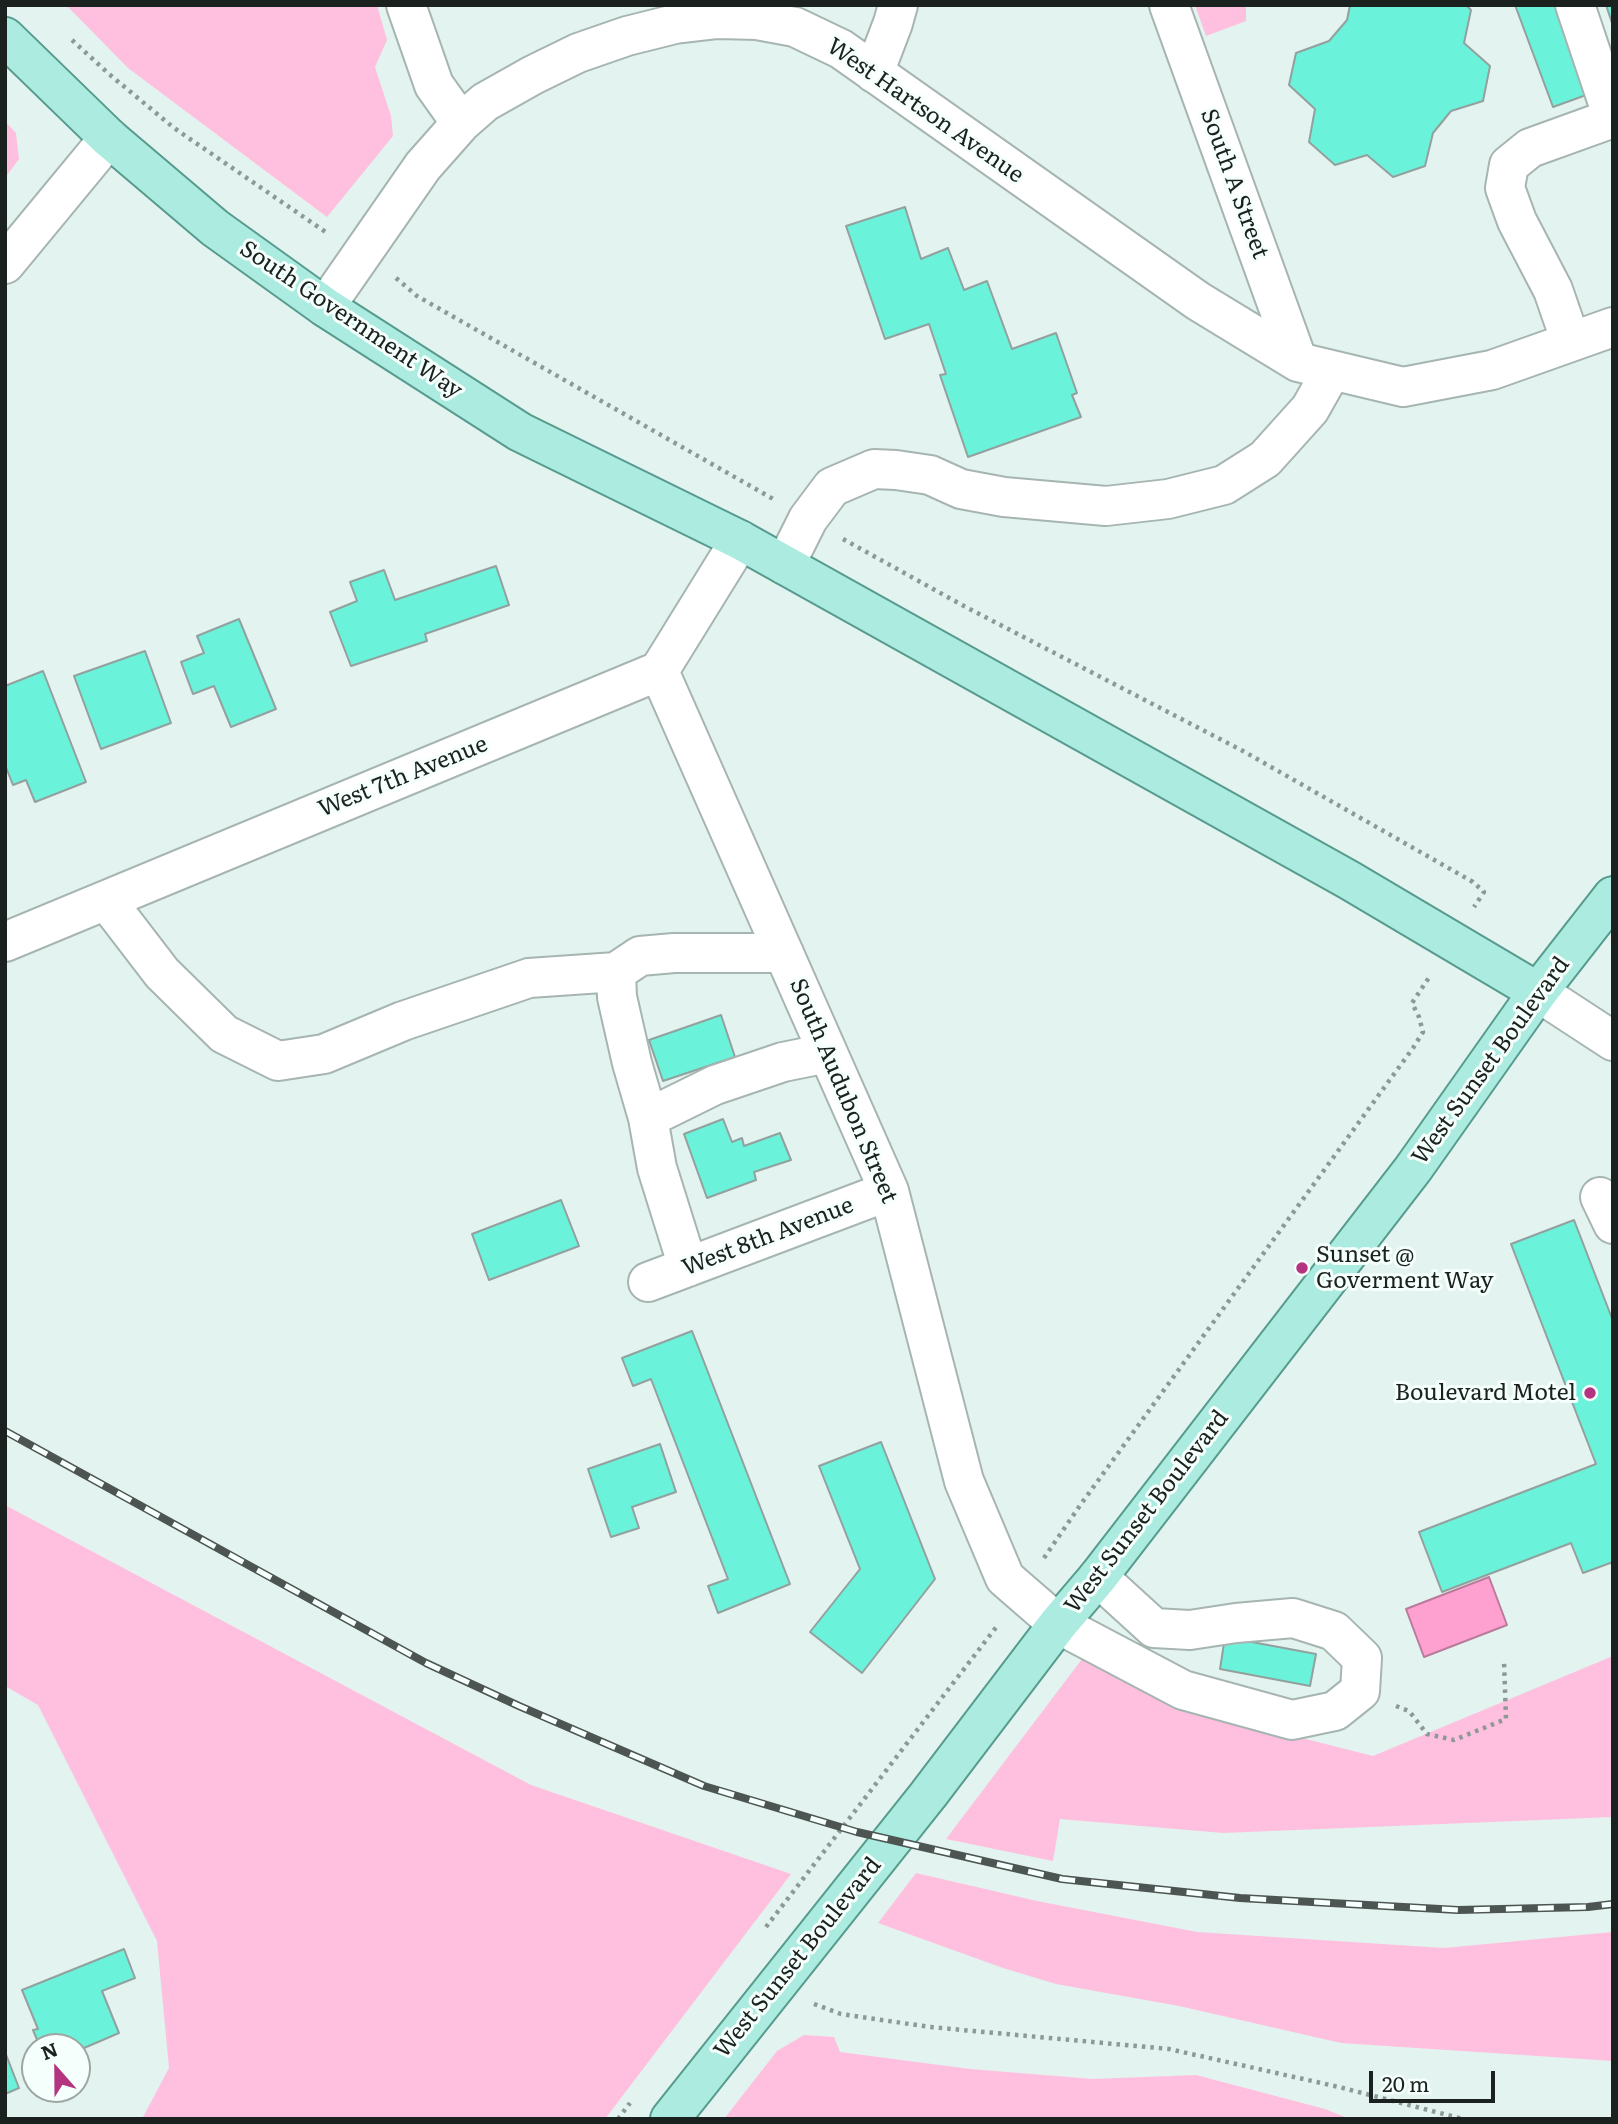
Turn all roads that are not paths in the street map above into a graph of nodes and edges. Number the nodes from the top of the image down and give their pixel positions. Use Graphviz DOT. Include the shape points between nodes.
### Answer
graph roads {
  1 [pos="406,5"];
  2 [pos="898,5"];
  3 [pos="1169,5"];
  4 [pos="1575,5"];
  5 [pos="757,13"];
  6 [pos="5,37"];
  7 [pos="874,73"];
  8 [pos="1613,118"];
  9 [pos="461,122"];
  10 [pos="109,138"];
  11 [pos="5,264"];
  12 [pos="325,307"];
  13 [pos="1613,327"];
  14 [pos="1571,342"];
  15 [pos="1315,366"];
  16 [pos="740,540"];
  17 [pos="785,565"];
  18 [pos="659,671"];
  19 [pos="1613,896"];
  20 [pos="106,900"];
  21 [pos="5,942"];
  22 [pos="783,953"];
  23 [pos="616,972"];
  24 [pos="1538,992"];
  25 [pos="1613,1041"];
  26 [pos="828,1053"];
  27 [pos="648,1118"];
  28 [pos="889,1191"];
  29 [pos="688,1267"];
  30 [pos="648,1282"];
  31 [pos="1098,1577"];
  32 [pos="1058,1624"];
  33 [pos="670,2119"];
  1 -- 9 [label="street" via="434,85"];
  2 -- 7 [label="street"];
  3 -- 15 [label="street, South A Street"];
  4 -- 8 [label="street"];
  5 -- 7 [label="street, West Hartson Avenue" via="820,38"];
  5 -- 9 [label="street, West Hartson Avenue" via="674,24 578,53 506,89"];
  6 -- 10 [label="main road, South Government Way"];
  7 -- 15 [label="street, West Hartson Avenue" via="1198,301"];
  8 -- 14 [label="street" via="1530,148 1509,165 1505,188 1553,290"];
  9 -- 12 [label="street, West Hartson Avenue" via="423,166"];
  10 -- 11 [label="street"];
  10 -- 12 [label="main road, South Government Way" via="215,228"];
  12 -- 16 [label="main road, South Government Way" via="520,432"];
  13 -- 14 [label="street"];
  14 -- 15 [label="street" via="1492,370 1403,387"];
  15 -- 17 [label="street" via="1310,409 1265,459 1224,485 1168,499 1106,506 1004,497 961,489 930,475 874,469 832,487 808,519"];
  16 -- 17 [label="main road, South Government Way"];
  16 -- 18 [label="street"];
  17 -- 24 [label="main road, South Government Way" via="1349,880"];
  18 -- 20 [label="street, West 7th Avenue"];
  18 -- 22 [label="street, South Audubon Street"];
  19 -- 24 [label="main road, West Sunset Boulevard"];
  20 -- 21 [label="street, West 7th Avenue"];
  20 -- 23 [label="street" via="162,973 224,1034 278,1061 324,1054 529,978"];
  22 -- 23 [label="street" via="640,956"];
  22 -- 26 [label="street, South Audubon Street"];
  23 -- 27 [label="street" via="617,997"];
  24 -- 25 [label="street"];
  24 -- 31 [label="main road, West Sunset Boulevard" via="1413,1169"];
  26 -- 27 [label="street" via="783,1062 715,1085"];
  26 -- 28 [label="street, South Audubon Street"];
  27 -- 29 [label="street" via="657,1168"];
  28 -- 29 [label="street, West 8th Avenue"];
  28 -- 32 [label="street, South Audubon Street" via="964,1481 1005,1578"];
  29 -- 30 [label="street, West 8th Avenue"];
  31 -- 32 [label="main road, West Sunset Boulevard"];
  31 -- 32 [label="street, South Audubon Street" via="1154,1628 1190,1630 1293,1618 1334,1632 1362,1658 1360,1691 1335,1711 1292,1720 1183,1690"];
  32 -- 33 [label="main road, West Sunset Boulevard"];
}
